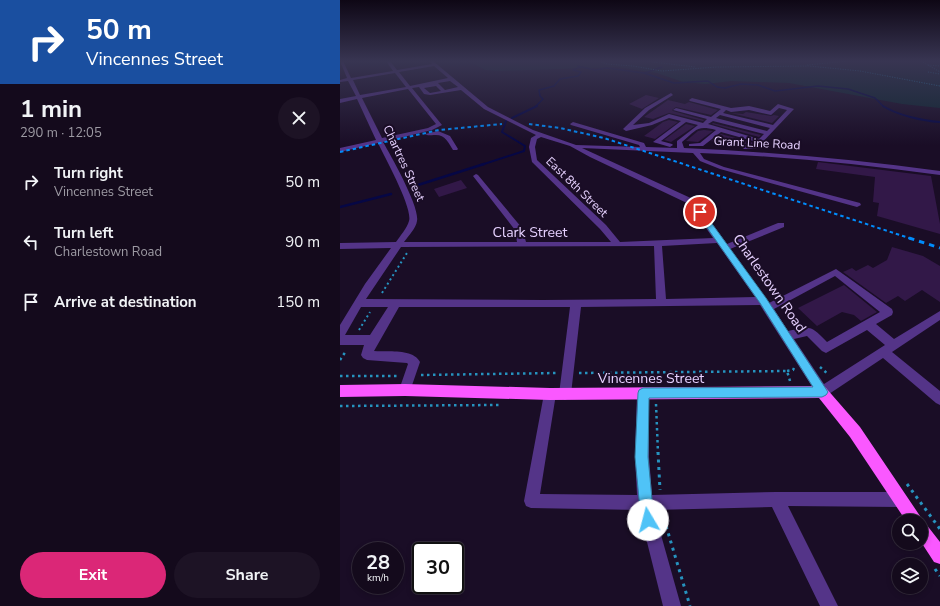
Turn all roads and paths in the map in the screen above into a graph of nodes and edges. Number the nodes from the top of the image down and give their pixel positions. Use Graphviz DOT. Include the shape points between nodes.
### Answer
graph roads {
  1 [pos="355,89"];
  2 [pos="398,89"];
  3 [pos="411,89"];
  4 [pos="454,89"];
  5 [pos="464,89"];
  6 [pos="444,91"];
  7 [pos="671,94"];
  8 [pos="359,97"];
  9 [pos="692,100"];
  10 [pos="340,101"];
  11 [pos="686,104"];
  12 [pos="728,109"];
  13 [pos="676,110"];
  14 [pos="719,113"];
  15 [pos="711,119"];
  16 [pos="685,120"];
  17 [pos="779,122"];
  18 [pos="573,124"];
  19 [pos="704,125"];
  20 [pos="774,127"];
  21 [pos="627,128"];
  22 [pos="720,130"];
  23 [pos="768,133"];
  24 [pos="540,134"];
  25 [pos="615,137"];
  26 [pos="761,141"];
  27 [pos="381,143"];
  28 [pos="572,145"];
  29 [pos="701,145"];
  30 [pos="680,147"];
  31 [pos="455,149"];
  32 [pos="643,149"];
  33 [pos="340,150"];
  34 [pos="694,150"];
  35 [pos="340,154"];
  36 [pos="940,174"];
  37 [pos="476,176"];
  38 [pos="857,205"];
  39 [pos="781,225"];
  40 [pos="719,240"];
  41 [pos="658,243"];
  42 [pos="616,244"];
  43 [pos="398,245"];
  44 [pos="522,245"];
  45 [pos="340,246"];
  46 [pos="725,248"];
  47 [pos="661,302"];
  48 [pos="359,303"];
  49 [pos="396,303"];
  50 [pos="576,303"];
  51 [pos="765,304"];
  52 [pos="939,316"];
  53 [pos="868,324"];
  54 [pos="340,334"];
  55 [pos="787,336"];
  56 [pos="340,340"];
  57 [pos="373,340"];
  58 [pos="888,348"];
  59 [pos="794,364"];
  60 [pos="787,371"];
  61 [pos="405,390"];
  62 [pos="340,391"];
  63 [pos="822,392"];
  64 [pos="550,394"];
  65 [pos="565,394"];
  66 [pos="643,398"];
  67 [pos="940,399"];
  68 [pos="662,403"];
  69 [pos="776,499"];
  70 [pos="900,500"];
  71 [pos="645,503"];
  72 [pos="910,514"];
  73 [pos="928,540"];
  74 [pos="940,556"];
  75 [pos="672,606"];
  76 [pos="829,606"];
  1 -- 8 [label="street, Chartres Street"];
  2 -- 8 [label="street"];
  3 -- 27 [label="street" via="439,125 430,130"];
  4 -- 6 [label="street"];
  5 -- 24 [label="street" via="486,108"];
  7 -- 21 [label="street" via="647,109"];
  8 -- 10 [label="street"];
  8 -- 27 [label="street, Chartres Street"];
  9 -- 12 [label="street"];
  11 -- 14 [label="street"];
  12 -- 14 [label="street"];
  12 -- 17 [label="street"];
  12 -- 17 [label="street" via="749,108 771,113 778,106 791,108"];
  13 -- 15 [label="street"];
  14 -- 15 [label="street"];
  14 -- 20 [label="street"];
  15 -- 19 [label="street"];
  15 -- 23 [label="street"];
  16 -- 19 [label="street"];
  16 -- 21 [label="street" via="669,116 650,124"];
  16 -- 30 [label="street" via="656,142"];
  17 -- 20 [label="street"];
  18 -- 25 [label="street"];
  19 -- 22 [label="street"];
  19 -- 30 [label="street" via="697,127 679,142"];
  20 -- 23 [label="street"];
  21 -- 25 [label="street"];
  22 -- 26 [label="street"];
  22 -- 29 [label="street"];
  23 -- 26 [label="street"];
  24 -- 28 [label="street, Charlestown Road"];
  24 -- 42 [label="street, East 8th Street" via="534,138 534,160 606,230"];
  25 -- 32 [label="street" via="642,144"];
  26 -- 29 [label="street" via="754,148"];
  27 -- 31 [label="street" via="442,133 448,137"];
  27 -- 33 [label="street"];
  27 -- 35 [label="street"];
  27 -- 43 [label="street, Chartres Street" via="414,218"];
  28 -- 32 [label="street, Grant Line Road"];
  28 -- 40 [label="street, Charlestown Road" via="689,200"];
  29 -- 30 [label="street"];
  30 -- 32 [label="street, Grant Line Road"];
  30 -- 34 [label="street, Grant Line Road"];
  34 -- 36 [label="street, Grant Line Road" via="816,158"];
  34 -- 38 [label="street" via="702,160 722,168"];
  37 -- 44 [label="street" via="519,230"];
  39 -- 46 [label="street"];
  40 -- 41 [label="street, Clark Street"];
  40 -- 46 [label="street, Charlestown Road"];
  41 -- 42 [label="street, Clark Street"];
  41 -- 47 [label="street"];
  42 -- 44 [label="street, Clark Street"];
  43 -- 44 [label="street, Clark Street"];
  43 -- 45 [label="street, Clark Street"];
  43 -- 48 [label="street, Chartres Street"];
  46 -- 51 [label="street, Charlestown Road"];
  47 -- 50 [label="street"];
  47 -- 51 [label="street"];
  48 -- 49 [label="street"];
  48 -- 54 [label="street, Chartres Street"];
  49 -- 50 [label="street"];
  49 -- 57 [label="street"];
  50 -- 65 [label="street"];
  51 -- 53 [label="street" via="836,272 888,312"];
  51 -- 55 [label="street, Charlestown Road"];
  52 -- 58 [label="street"];
  53 -- 55 [label="street" via="826,348 809,331"];
  53 -- 58 [label="street"];
  55 -- 63 [label="street, Charlestown Road"];
  56 -- 57 [label="street"];
  57 -- 61 [label="street" via="367,356 409,358 414,362"];
  58 -- 63 [label="street"];
  58 -- 67 [label="street"];
  59 -- 60 [label="path" via="793,370"];
  61 -- 62 [label="main road, Vincennes Street"];
  61 -- 64 [label="main road, Vincennes Street"];
  63 -- 66 [label="main road, Vincennes Street"];
  63 -- 70 [label="main road, Charlestown Road" via="855,432"];
  64 -- 65 [label="main road, Vincennes Street"];
  64 -- 71 [label="street" via="530,502"];
  65 -- 66 [label="main road, Vincennes Street"];
  66 -- 68 [label="path"];
  66 -- 71 [label="street" via="642,457"];
  69 -- 70 [label="street"];
  69 -- 71 [label="street"];
  69 -- 76 [label="street"];
  70 -- 72 [label="main road, Charlestown Road"];
  71 -- 75 [label="street"];
  73 -- 74 [label="main road"];
}
